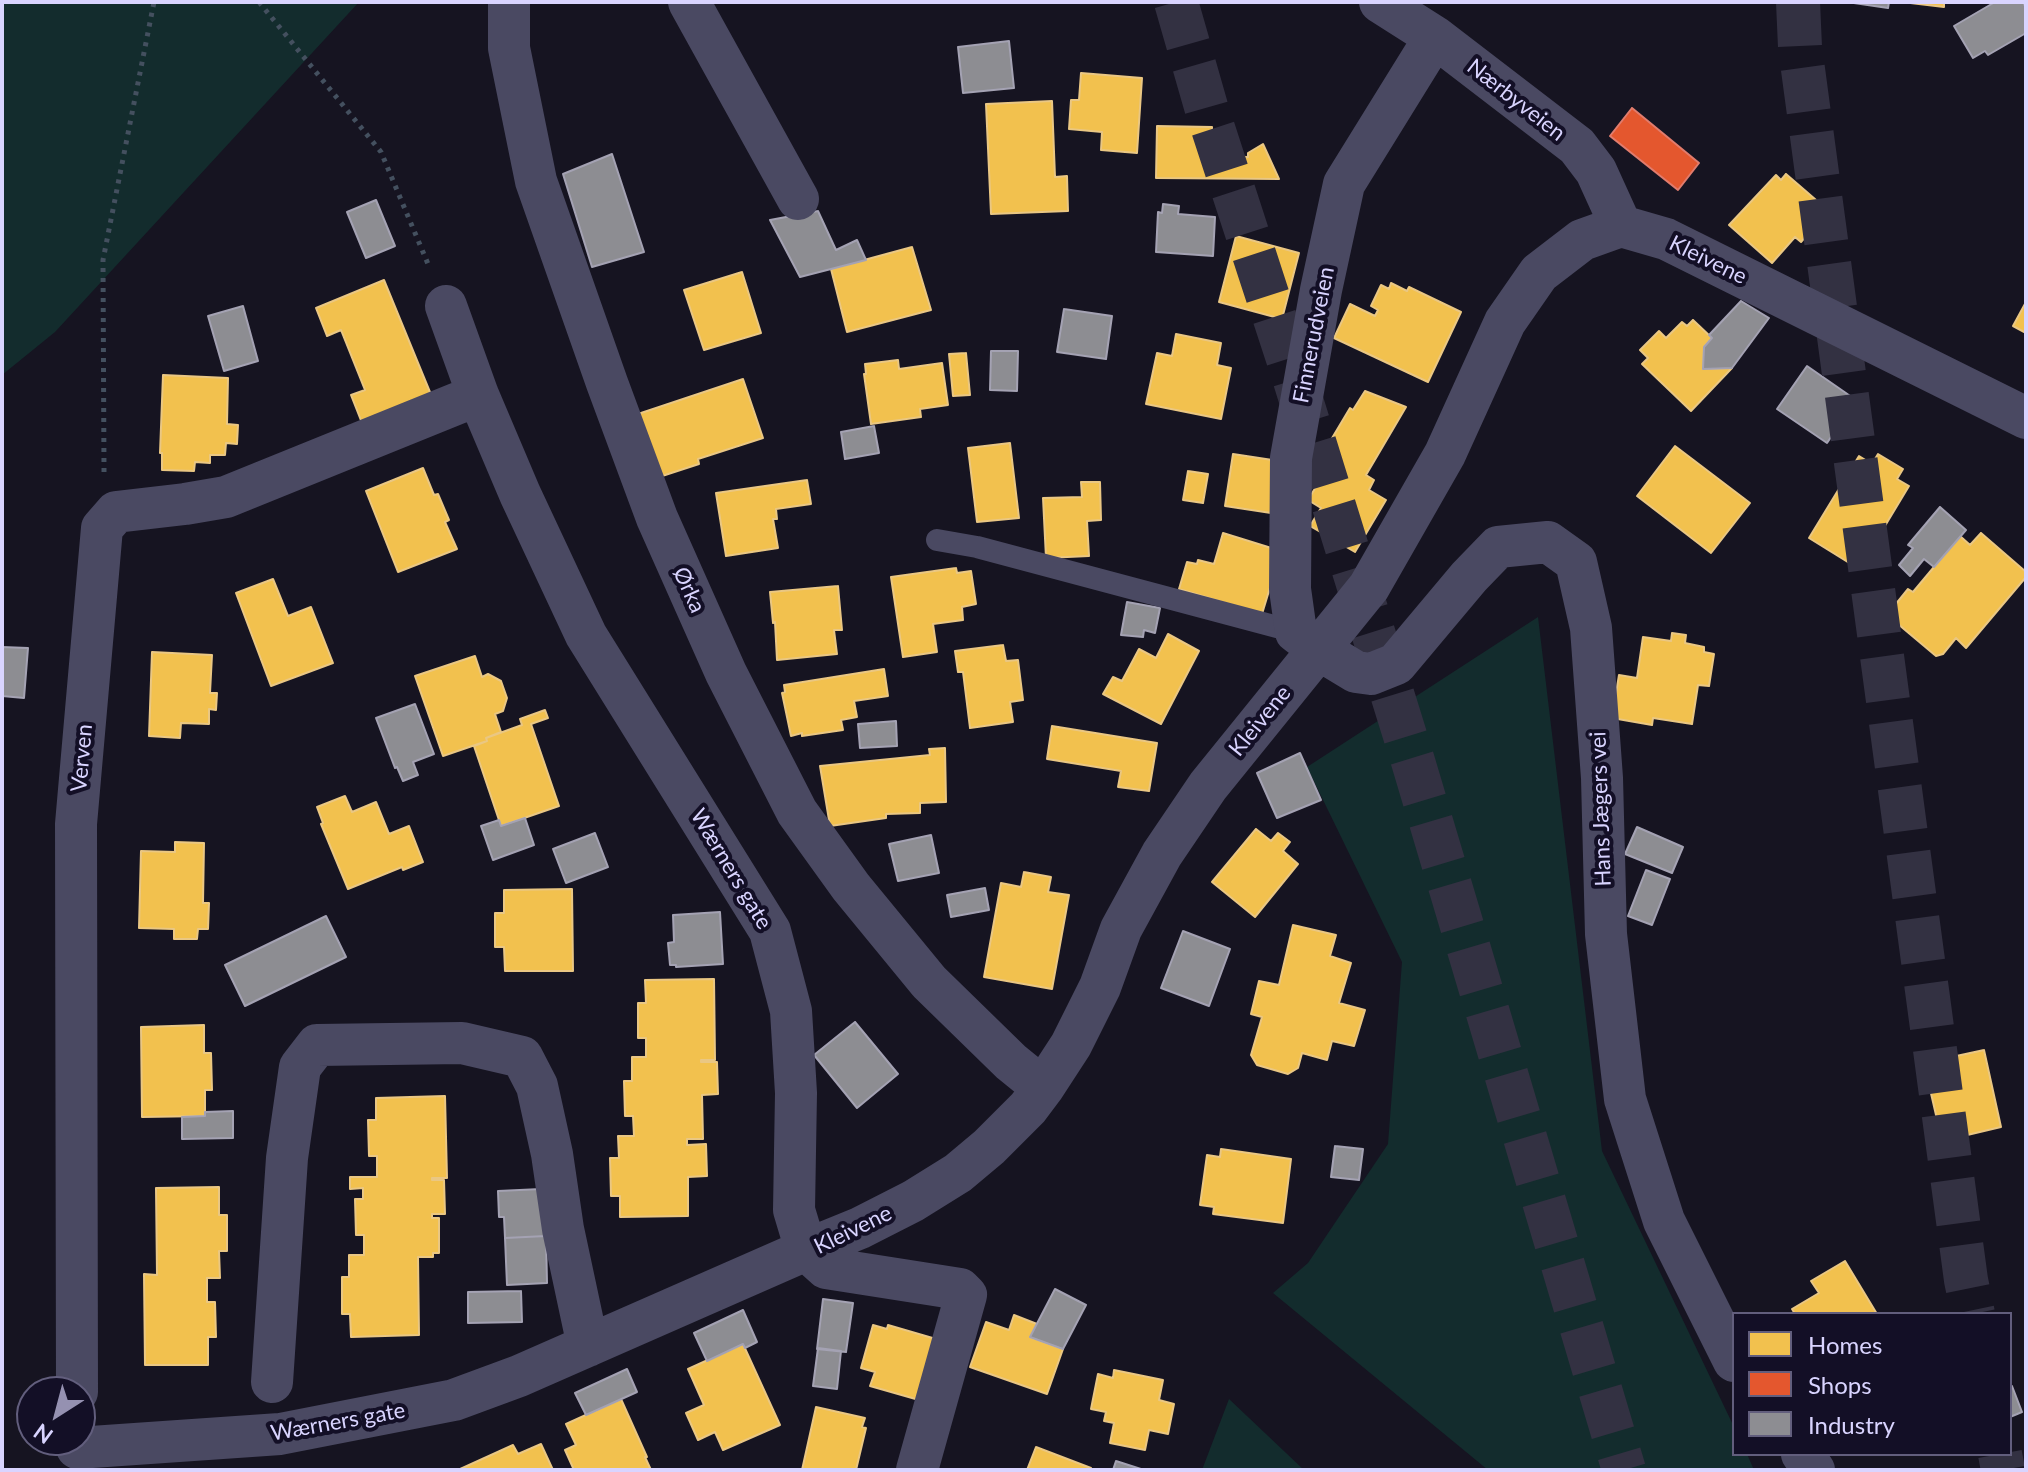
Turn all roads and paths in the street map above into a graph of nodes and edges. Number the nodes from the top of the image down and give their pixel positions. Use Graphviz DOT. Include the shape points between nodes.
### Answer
graph roads {
  1 [pos="154,2"];
  2 [pos="259,2"];
  3 [pos="509,2"];
  4 [pos="689,2"];
  5 [pos="1380,2"];
  6 [pos="1435,37"];
  7 [pos="798,199"];
  8 [pos="1621,226"];
  9 [pos="446,306"];
  10 [pos="478,395"];
  11 [pos="2026,418"];
  12 [pos="116,512"];
  13 [pos="937,540"];
  14 [pos="1307,641"];
  15 [pos="1035,1098"];
  16 [pos="806,1250"];
  17 [pos="588,1346"];
  18 [pos="1732,1357"];
  19 [pos="77,1376"];
  20 [pos="272,1382"];
  21 [pos="96,1451"];
  22 [pos="917,1470"];
  1 -- 12 [label="path" via="103,260 104,472"];
  2 -- 9 [label="path" via="381,152"];
  3 -- 15 [label="street, Ørka" via="509,48 536,181 657,518 726,673 797,812 851,887 929,982 1011,1062"];
  4 -- 7 [label="street"];
  5 -- 6 [label="street, Nærbyveien"];
  6 -- 8 [label="street, Nærbyveien" via="1577,146 1596,171"];
  6 -- 14 [label="street, Finnerudveien" via="1344,184 1321,290 1291,458 1290,589"];
  8 -- 11 [label="street, Kleivene" via="1666,239"];
  8 -- 14 [label="street, Kleivene" via="1582,240 1539,273 1505,322 1445,454 1369,587"];
  9 -- 10 [label="street, Wærners gate"];
  10 -- 12 [label="street" via="226,497"];
  10 -- 16 [label="street, Wærners gate" via="586,635 770,931 791,1011 794,1210"];
  12 -- 19 [label="street, Verven" via="102,528 76,824"];
  13 -- 14 [label="lane"];
  14 -- 15 [label="street, Kleivene" via="1162,854 1121,929 1071,1045"];
  14 -- 18 [label="street, Hans Jægers vei" via="1356,672 1371,674 1396,664 1498,547 1548,542 1576,562 1591,628 1606,934 1625,1099 1664,1221"];
  15 -- 16 [label="street, Kleivene" via="958,1173 860,1228"];
  16 -- 17 [label="street, Wærners gate"];
  16 -- 22 [label="street, Kleivene" via="826,1268 960,1289 966,1295"];
  17 -- 20 [label="street" via="537,1086 522,1057 462,1043 317,1045 300,1067 293,1113"];
  17 -- 21 [label="street, Wærners gate" via="454,1400 280,1434"];
}
